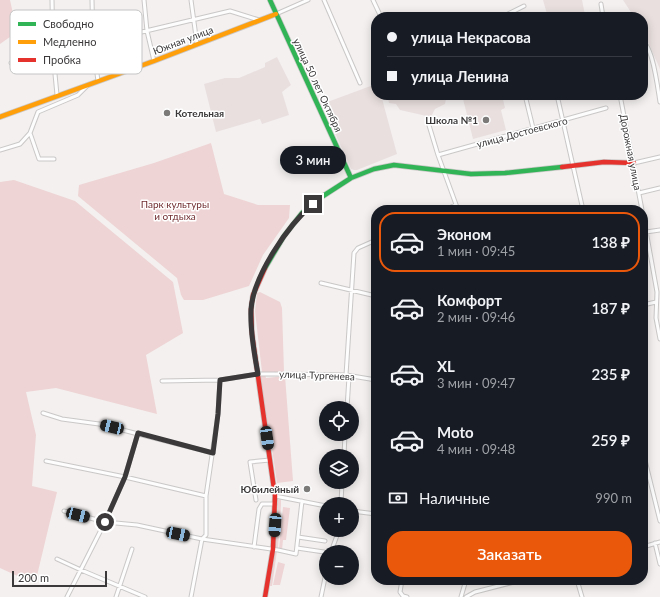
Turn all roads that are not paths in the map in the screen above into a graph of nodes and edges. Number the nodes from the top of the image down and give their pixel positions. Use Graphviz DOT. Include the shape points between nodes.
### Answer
graph roads {
  1 [pos="92,0"];
  2 [pos="144,0"];
  3 [pos="191,0"];
  4 [pos="270,0"];
  5 [pos="308,0"];
  6 [pos="324,0"];
  7 [pos="373,0"];
  8 [pos="601,4"];
  9 [pos="524,6"];
  10 [pos="92,10"];
  11 [pos="378,12"];
  12 [pos="512,12"];
  13 [pos="603,12"];
  14 [pos="276,14"];
  15 [pos="193,20"];
  16 [pos="260,20"];
  17 [pos="147,31"];
  18 [pos="142,32"];
  19 [pos="197,44"];
  20 [pos="648,46"];
  21 [pos="154,61"];
  22 [pos="142,65"];
  23 [pos="54,74"];
  24 [pos="97,74"];
  25 [pos="118,74"];
  26 [pos="98,81"];
  27 [pos="360,83"];
  28 [pos="87,86"];
  29 [pos="57,95"];
  30 [pos="526,100"];
  31 [pos="558,100"];
  32 [pos="621,100"];
  33 [pos="660,102"];
  34 [pos="606,108"];
  35 [pos="0,117"];
  36 [pos="562,121"];
  37 [pos="428,122"];
  38 [pos="533,128"];
  39 [pos="30,133"];
  40 [pos="0,150"];
  41 [pos="438,155"];
  42 [pos="660,157"];
  43 [pos="54,159"];
  44 [pos="634,163"];
  45 [pos="572,165"];
  46 [pos="443,171"];
  47 [pos="351,178"];
  48 [pos="660,188"];
  49 [pos="639,193"];
  50 [pos="456,205"];
  51 [pos="582,205"];
  52 [pos="641,205"];
  53 [pos="660,230"];
  54 [pos="648,232"];
  55 [pos="371,242"];
  56 [pos="648,243"];
  57 [pos="321,283"];
  58 [pos="352,290"];
  59 [pos="371,295"];
  60 [pos="658,299"];
  61 [pos="648,303"];
  62 [pos="660,339"];
  63 [pos="258,374"];
  64 [pos="346,375"];
  65 [pos="371,379"];
  66 [pos="220,380"];
  67 [pos="162,381"];
  68 [pos="347,401"];
  69 [pos="43,414"];
  70 [pos="138,433"];
  71 [pos="213,453"];
  72 [pos="270,460"];
  73 [pos="46,462"];
  74 [pos="648,472"];
  75 [pos="125,477"];
  76 [pos="206,496"];
  77 [pos="275,496"];
  78 [pos="256,500"];
  79 [pos="302,500"];
  80 [pos="275,504"];
  81 [pos="319,504"];
  82 [pos="64,511"];
  83 [pos="359,512"];
  84 [pos="371,513"];
  85 [pos="660,521"];
  86 [pos="105,522"];
  87 [pos="298,537"];
  88 [pos="202,539"];
  89 [pos="325,541"];
  90 [pos="660,542"];
  91 [pos="655,543"];
  92 [pos="648,545"];
  93 [pos="254,547"];
  94 [pos="297,548"];
  95 [pos="132,549"];
  96 [pos="273,550"];
  97 [pos="319,551"];
  98 [pos="57,559"];
  99 [pos="660,564"];
  100 [pos="81,570"];
  101 [pos="324,585"];
  102 [pos="401,585"];
  103 [pos="465,585"];
  104 [pos="502,585"];
  105 [pos="578,585"];
  106 [pos="119,587"];
  107 [pos="67,597"];
  108 [pos="116,597"];
  109 [pos="145,597"];
  110 [pos="191,597"];
  111 [pos="265,597"];
  112 [pos="321,597"];
  113 [pos="407,597"];
  114 [pos="461,597"];
  115 [pos="466,597"];
  116 [pos="582,597"];
  1 -- 10 [label="street"];
  2 -- 17 [label="street"];
  3 -- 15 [label="street"];
  4 -- 14 [label="main road, улица 50 лет Октября"];
  5 -- 14 [label="street"];
  6 -- 27 [label="street"];
  7 -- 11 [label="street"];
  8 -- 13 [label="street"];
  9 -- 12 [label="street"];
  14 -- 16 [label="main road, Южная улица"];
  14 -- 47 [label="main road, улица 50 лет Октября"];
  15 -- 16 [label="street" via="230,11"];
  15 -- 17 [label="street"];
  15 -- 19 [label="street"];
  16 -- 19 [label="main road, Южная улица"];
  17 -- 18 [label="street"];
  17 -- 21 [label="street"];
  19 -- 21 [label="main road, Южная улица"];
  20 -- 33 [label="street"];
  21 -- 22 [label="main road, Южная улица"];
  23 -- 29 [label="street"];
  24 -- 26 [label="street"];
  25 -- 26 [label="main road, Южная улица"];
  26 -- 28 [label="main road, Южная улица"];
  28 -- 29 [label="main road, Южная улица"];
  28 -- 39 [label="street" via="78,94 38,112"];
  29 -- 35 [label="main road, Южная улица"];
  30 -- 38 [label="street"];
  31 -- 36 [label="street"];
  32 -- 44 [label="street, Дорожная улица"];
  34 -- 36 [label="street, улица Достоевского"];
  36 -- 38 [label="street, улица Достоевского"];
  36 -- 45 [label="street"];
  37 -- 41 [label="street"];
  38 -- 41 [label="street, улица Достоевского"];
  39 -- 40 [label="street" via="20,144"];
  39 -- 43 [label="street" via="39,159"];
  41 -- 46 [label="street"];
  42 -- 44 [label="street"];
  44 -- 45 [label="main road"];
  44 -- 49 [label="street, Дорожная улица"];
  45 -- 46 [label="main road" via="505,173 471,174"];
  45 -- 51 [label="street"];
  46 -- 47 [label="main road" via="394,165"];
  46 -- 50 [label="street"];
  47 -- 63 [label="main road" via="302,213 284,236 257,284 251,309 251,322"];
  48 -- 49 [label="street"];
  49 -- 52 [label="street, Дорожная улица"];
  53 -- 54 [label="street"];
  55 -- 58 [label="street" via="358,248 354,253"];
  56 -- 60 [label="street"];
  57 -- 58 [label="street"];
  58 -- 59 [label="street"];
  58 -- 64 [label="street"];
  60 -- 61 [label="street"];
  60 -- 62 [label="street" via="656,318"];
  63 -- 64 [label="street, улица Тургенева"];
  63 -- 66 [label="street, улица Тургенева"];
  63 -- 72 [label="main road"];
  64 -- 65 [label="street, улица Тургенева"];
  64 -- 68 [label="street" via="349,377"];
  66 -- 67 [label="street, улица Тургенева"];
  66 -- 71 [label="street"];
  69 -- 70 [label="street"];
  70 -- 71 [label="street"];
  70 -- 75 [label="street"];
  71 -- 76 [label="street"];
  72 -- 77 [label="main road"];
  72 -- 78 [label="street" via="250,462"];
  73 -- 75 [label="street"];
  74 -- 85 [label="street"];
  75 -- 76 [label="street"];
  75 -- 86 [label="street"];
  76 -- 88 [label="street" via="206,535"];
  77 -- 79 [label="street"];
  77 -- 80 [label="main road"];
  79 -- 81 [label="street"];
  79 -- 87 [label="street"];
  80 -- 93 [label="street" via="262,504 259,509"];
  80 -- 96 [label="main road"];
  82 -- 86 [label="street"];
  83 -- 84 [label="street"];
  86 -- 88 [label="street" via="137,525"];
  86 -- 100 [label="street"];
  87 -- 89 [label="street"];
  87 -- 94 [label="street"];
  88 -- 93 [label="street"];
  88 -- 110 [label="street"];
  90 -- 91 [label="street"];
  91 -- 92 [label="street"];
  91 -- 99 [label="street"];
  93 -- 96 [label="street"];
  94 -- 96 [label="street" via="296,554"];
  94 -- 97 [label="street"];
  95 -- 106 [label="street"];
  96 -- 111 [label="main road"];
  98 -- 100 [label="street"];
  100 -- 106 [label="street"];
  100 -- 107 [label="street"];
  101 -- 112 [label="street"];
  102 -- 113 [label="street" via="400,592 402,596"];
  103 -- 114 [label="street"];
  104 -- 115 [label="street"];
  105 -- 116 [label="street"];
  106 -- 108 [label="street"];
  106 -- 109 [label="street"];
}
